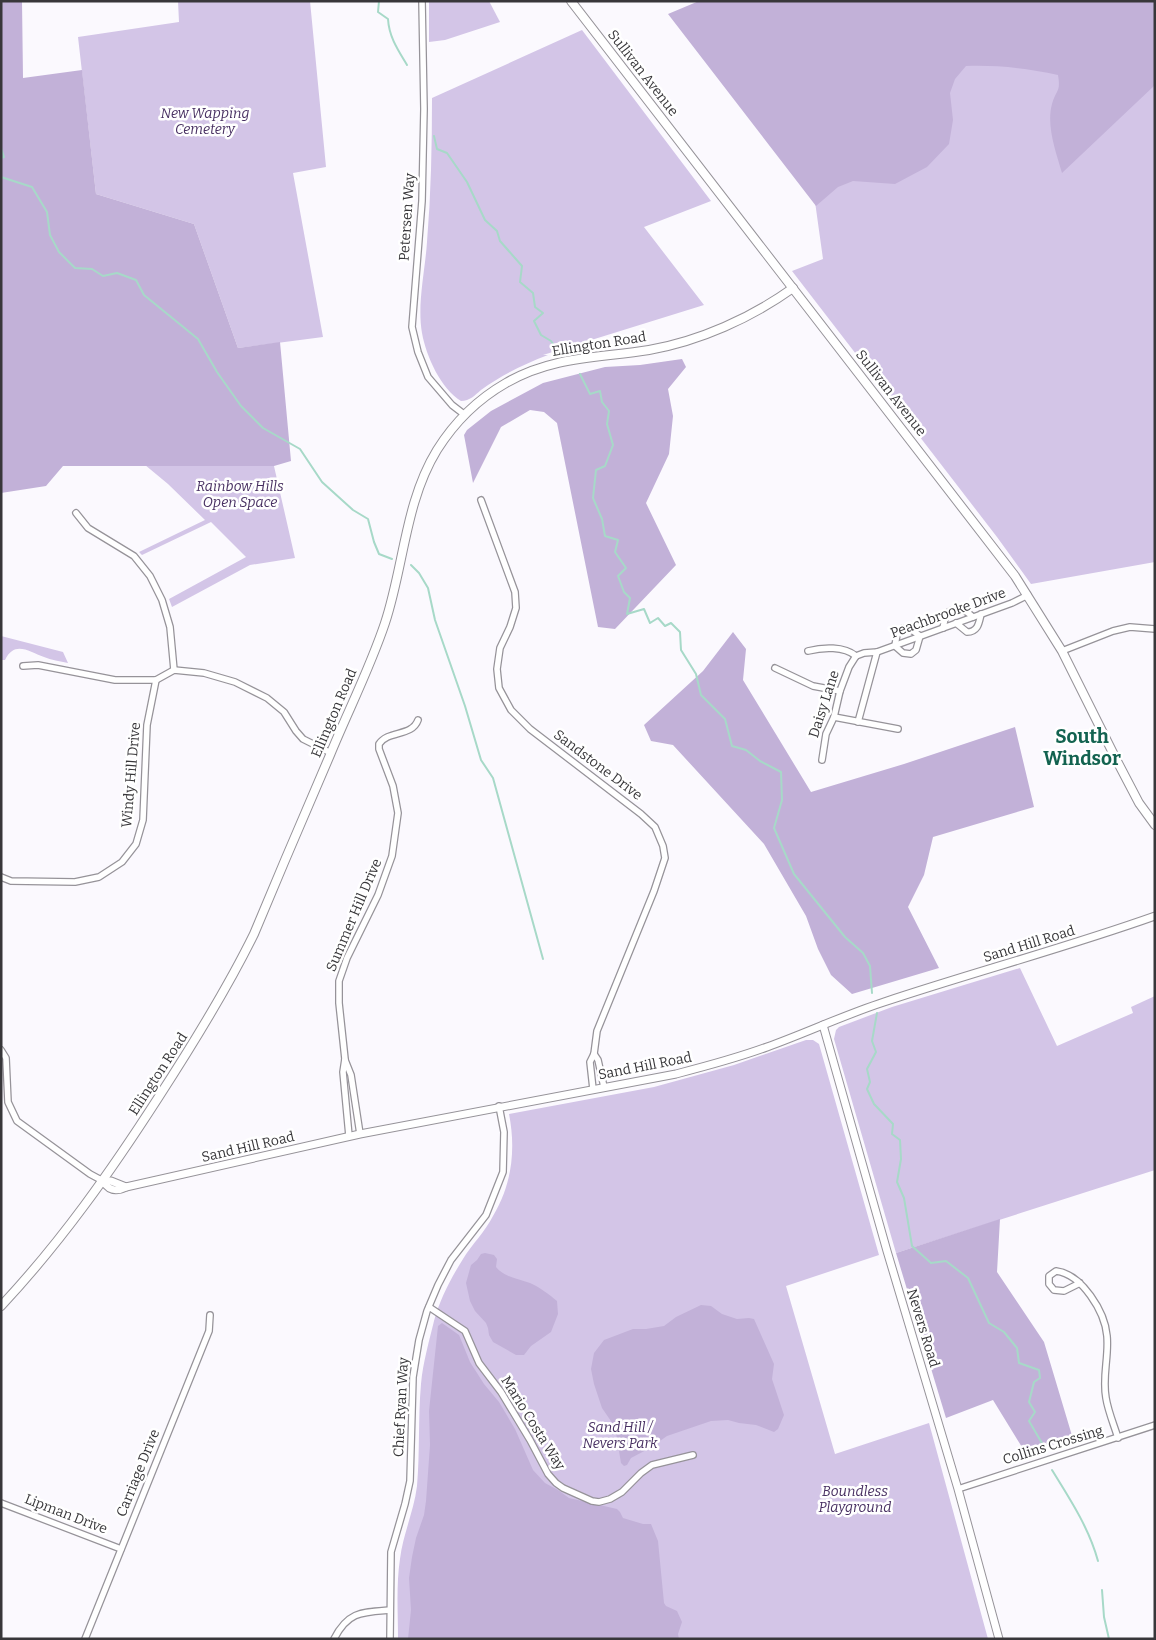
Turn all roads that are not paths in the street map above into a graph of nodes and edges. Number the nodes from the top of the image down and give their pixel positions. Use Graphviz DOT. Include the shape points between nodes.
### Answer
graph roads {
  1 [pos="422,1"];
  2 [pos="575,3"];
  3 [pos="793,288"];
  4 [pos="465,415"];
  5 [pos="481,500"];
  6 [pos="76,513"];
  7 [pos="1028,595"];
  8 [pos="981,614"];
  9 [pos="974,617"];
  10 [pos="956,623"];
  11 [pos="943,628"];
  12 [pos="1155,630"];
  13 [pos="920,636"];
  14 [pos="895,646"];
  15 [pos="808,651"];
  16 [pos="1062,651"];
  17 [pos="877,652"];
  18 [pos="856,656"];
  19 [pos="23,666"];
  20 [pos="775,668"];
  21 [pos="174,670"];
  22 [pos="156,680"];
  23 [pos="840,691"];
  24 [pos="834,717"];
  25 [pos="418,720"];
  26 [pos="858,722"];
  27 [pos="898,728"];
  28 [pos="330,753"];
  29 [pos="822,760"];
  30 [pos="1155,824"];
  31 [pos="1,877"];
  32 [pos="1155,916"];
  33 [pos="823,1025"];
  34 [pos="1,1050"];
  35 [pos="594,1054"];
  36 [pos="345,1059"];
  37 [pos="604,1087"];
  38 [pos="594,1089"];
  39 [pos="499,1106"];
  40 [pos="360,1134"];
  41 [pos="349,1136"];
  42 [pos="103,1181"];
  43 [pos="1080,1283"];
  44 [pos="1,1306"];
  45 [pos="429,1307"];
  46 [pos="210,1315"];
  47 [pos="1155,1425"];
  48 [pos="1118,1438"];
  49 [pos="693,1455"];
  50 [pos="958,1489"];
  51 [pos="1,1502"];
  52 [pos="121,1549"];
  53 [pos="390,1610"];
  54 [pos="85,1639"];
  55 [pos="334,1639"];
  56 [pos="390,1639"];
  57 [pos="998,1639"];
  1 -- 4 [label="street, Petersen Way" via="422,201 412,327 428,377"];
  2 -- 3 [label="main road, Sullivan Avenue"];
  3 -- 4 [label="main road, Ellington Road" via="751,313 700,336 649,350 567,360 525,373 490,394"];
  3 -- 7 [label="main road, Sullivan Avenue" via="986,536"];
  4 -- 28 [label="main road, Ellington Road" via="437,450 427,470 412,511 385,622"];
  5 -- 35 [label="street, Sandstone Drive" via="515,592 516,608 500,648 497,669 503,696 511,710 530,729 641,814 655,828 663,846 663,866 597,1031"];
  6 -- 21 [label="street" via="88,528 134,556 150,576 170,627"];
  7 -- 8 [label="street, Peachbrooke Drive"];
  7 -- 16 [label="main road, Sullivan Avenue"];
  8 -- 9 [label="street, Peachbrooke Drive"];
  8 -- 10 [label="street" via="977,628 972,632"];
  9 -- 10 [label="street, Peachbrooke Drive"];
  9 -- 11 [label="street" via="962,609 954,609 946,614"];
  10 -- 11 [label="street, Peachbrooke Drive"];
  11 -- 13 [label="street, Peachbrooke Drive"];
  12 -- 16 [label="street" via="1130,627"];
  13 -- 14 [label="street, Peachbrooke Drive"];
  13 -- 14 [label="street" via="916,650 911,654 903,653"];
  13 -- 14 [label="street" via="909,628 903,628 898,632"];
  14 -- 17 [label="street, Peachbrooke Drive"];
  15 -- 18 [label="street" via="836,649 850,651"];
  16 -- 30 [label="main road, Sullivan Avenue" via="1139,803"];
  17 -- 18 [label="street, Peachbrooke Drive"];
  17 -- 26 [label="street, Peachbrooke Drive"];
  18 -- 23 [label="street, Daisy Lane"];
  19 -- 22 [label="street" via="38,665 115,680"];
  20 -- 23 [label="street" via="813,686"];
  21 -- 22 [label="street"];
  21 -- 28 [label="street" via="204,673 235,682 267,698 284,712 303,739"];
  22 -- 31 [label="street, Windy Hill Drive" via="147,725 143,820 136,844 122,862 99,877 75,882 11,881"];
  23 -- 24 [label="street, Daisy Lane"];
  24 -- 26 [label="street"];
  24 -- 29 [label="street, Daisy Lane" via="826,734"];
  25 -- 36 [label="street, Summer Hill Drive" via="411,730 384,738 379,744 398,813 390,862 339,981"];
  26 -- 27 [label="street"];
  28 -- 42 [label="main road, Ellington Road" via="238,968"];
  32 -- 33 [label="street, Sand Hill Road" via="899,997"];
  33 -- 37 [label="street, Sand Hill Road" via="725,1061"];
  33 -- 50 [label="street, Nevers Road"];
  34 -- 42 [label="street" via="6,1058 8,1102 17,1121"];
  35 -- 37 [label="street, Sandstone Drive"];
  35 -- 38 [label="street, Sandstone Drive" via="590,1062"];
  36 -- 40 [label="street, Summer Hill Drive" via="351,1075"];
  36 -- 41 [label="street, Summer Hill Drive" via="343,1072"];
  37 -- 38 [label="street, Sand Hill Road"];
  38 -- 39 [label="street, Sand Hill Road"];
  39 -- 40 [label="street, Sand Hill Road"];
  39 -- 45 [label="street, Chief Ryan Way" via="504,1132 503,1172 486,1215 452,1260"];
  40 -- 41 [label="street, Sand Hill Road"];
  41 -- 42 [label="street, Sand Hill Road" via="126,1187"];
  42 -- 44 [label="main road, Ellington Road" via="47,1254"];
  43 -- 43 [label="street" via="1065,1272 1056,1271 1050,1276 1049,1284 1054,1290 1064,1291"];
  43 -- 48 [label="street" via="1102,1315 1107,1336 1106,1397"];
  45 -- 49 [label="street, Mario Costa Way" via="465,1331 480,1363 501,1392 548,1474 563,1488 600,1502 622,1492 652,1465"];
  45 -- 53 [label="street, Chief Ryan Way" via="413,1377 410,1481 391,1552"];
  46 -- 52 [label="street, Carriage Drive" via="209,1331"];
  47 -- 48 [label="street, Collins Crossing"];
  48 -- 50 [label="street, Collins Crossing"];
  50 -- 57 [label="street, Nevers Road"];
  51 -- 52 [label="street, Lipman Drive"];
  52 -- 54 [label="street, Carriage Drive"];
  53 -- 55 [label="street" via="361,1613 345,1621"];
  53 -- 56 [label="street, Chief Ryan Way"];
}
